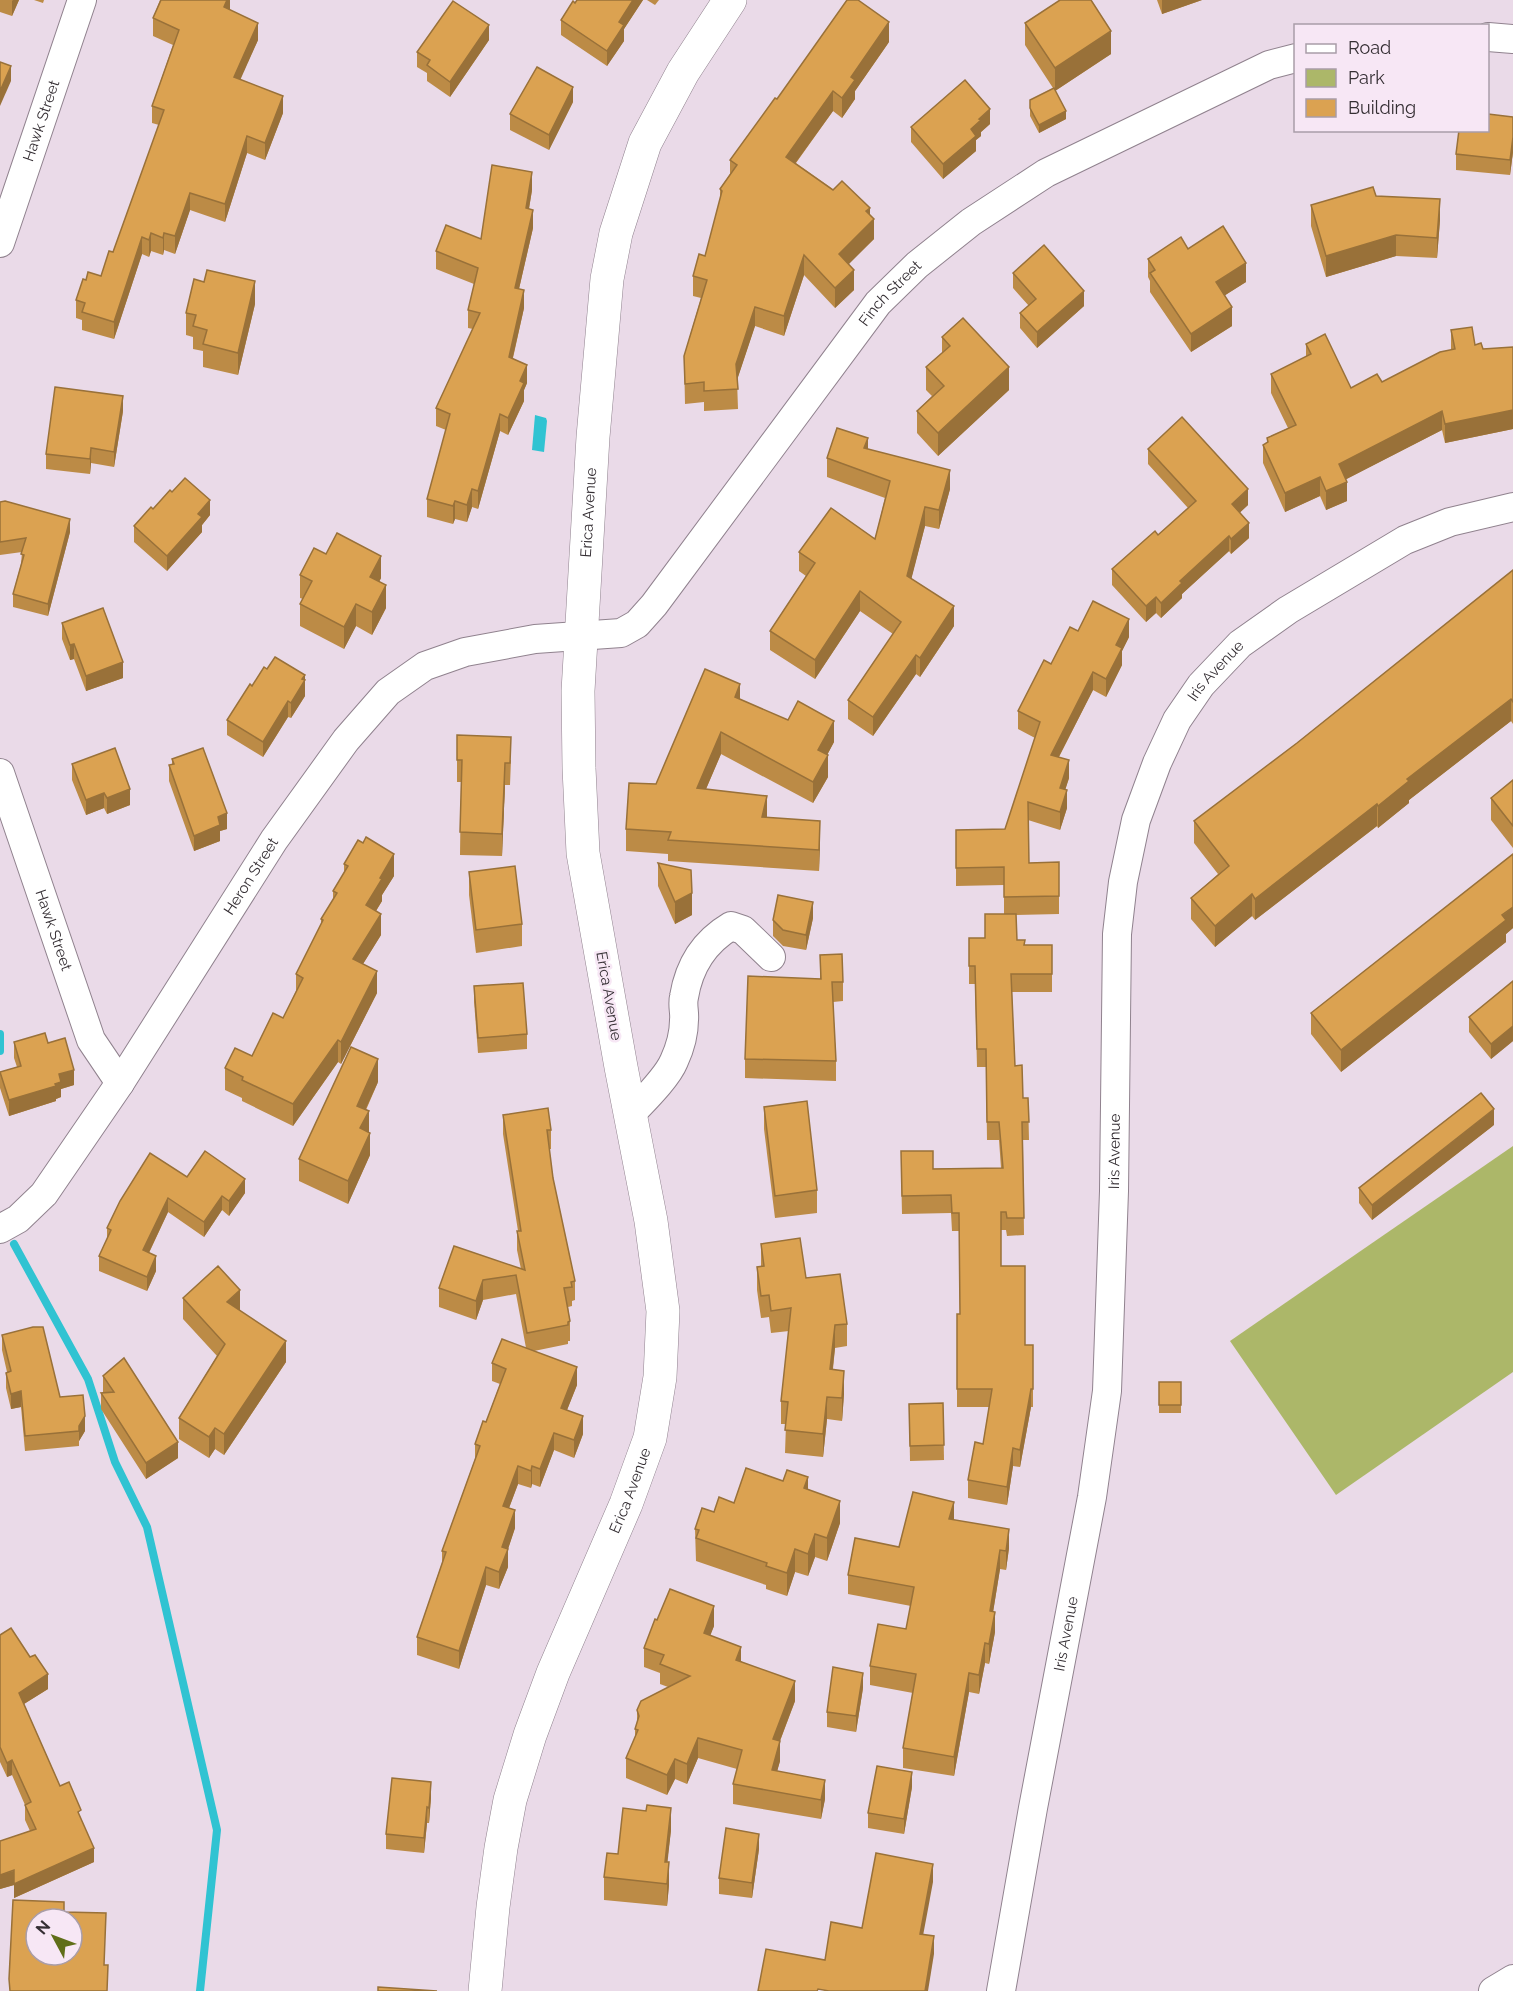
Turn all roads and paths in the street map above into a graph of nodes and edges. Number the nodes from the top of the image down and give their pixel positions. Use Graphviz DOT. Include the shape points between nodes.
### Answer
graph roads {
  1 [pos="82,0"];
  2 [pos="730,0"];
  3 [pos="1489,38"];
  4 [pos="1513,39"];
  5 [pos="1294,59"];
  6 [pos="0,243"];
  7 [pos="1513,507"];
  8 [pos="582,636"];
  9 [pos="0,772"];
  10 [pos="771,957"];
  11 [pos="120,1083"];
  12 [pos="630,1115"];
  13 [pos="0,1229"];
  14 [pos="1513,1978"];
  15 [pos="485,1991"];
  16 [pos="1001,1991"];
  17 [pos="1493,1991"];
  1 -- 6 [label="street, Hawk Street"];
  2 -- 8 [label="street, Erica Avenue" via="683,72 645,143 616,233 607,279 593,437"];
  3 -- 4 [label="street"];
  5 -- 8 [label="street, Finch Street" via="1269,65 1046,173 971,222 917,265 878,303 637,624 621,633"];
  7 -- 16 [label="street, Iris Avenue" via="1450,522 1405,540 1288,610 1240,644 1201,685 1177,720 1136,820 1117,934 1107,1391 1092,1497"];
  8 -- 11 [label="street, Heron Street" via="535,639 465,652 425,666 388,692 346,740 274,840"];
  8 -- 12 [label="street, Erica Avenue" via="578,702 583,853"];
  9 -- 11 [label="street, Hawk Street" via="91,1040"];
  10 -- 12 [label="street" via="743,930 731,926 704,947 683,999 681,1043 674,1064"];
  11 -- 13 [label="street, Heron Street" via="44,1194 18,1219"];
  12 -- 15 [label="street, Erica Avenue" via="651,1221 663,1311 660,1377 650,1438 626,1504 552,1673 510,1800"];
  14 -- 17 [label="street"];
}
